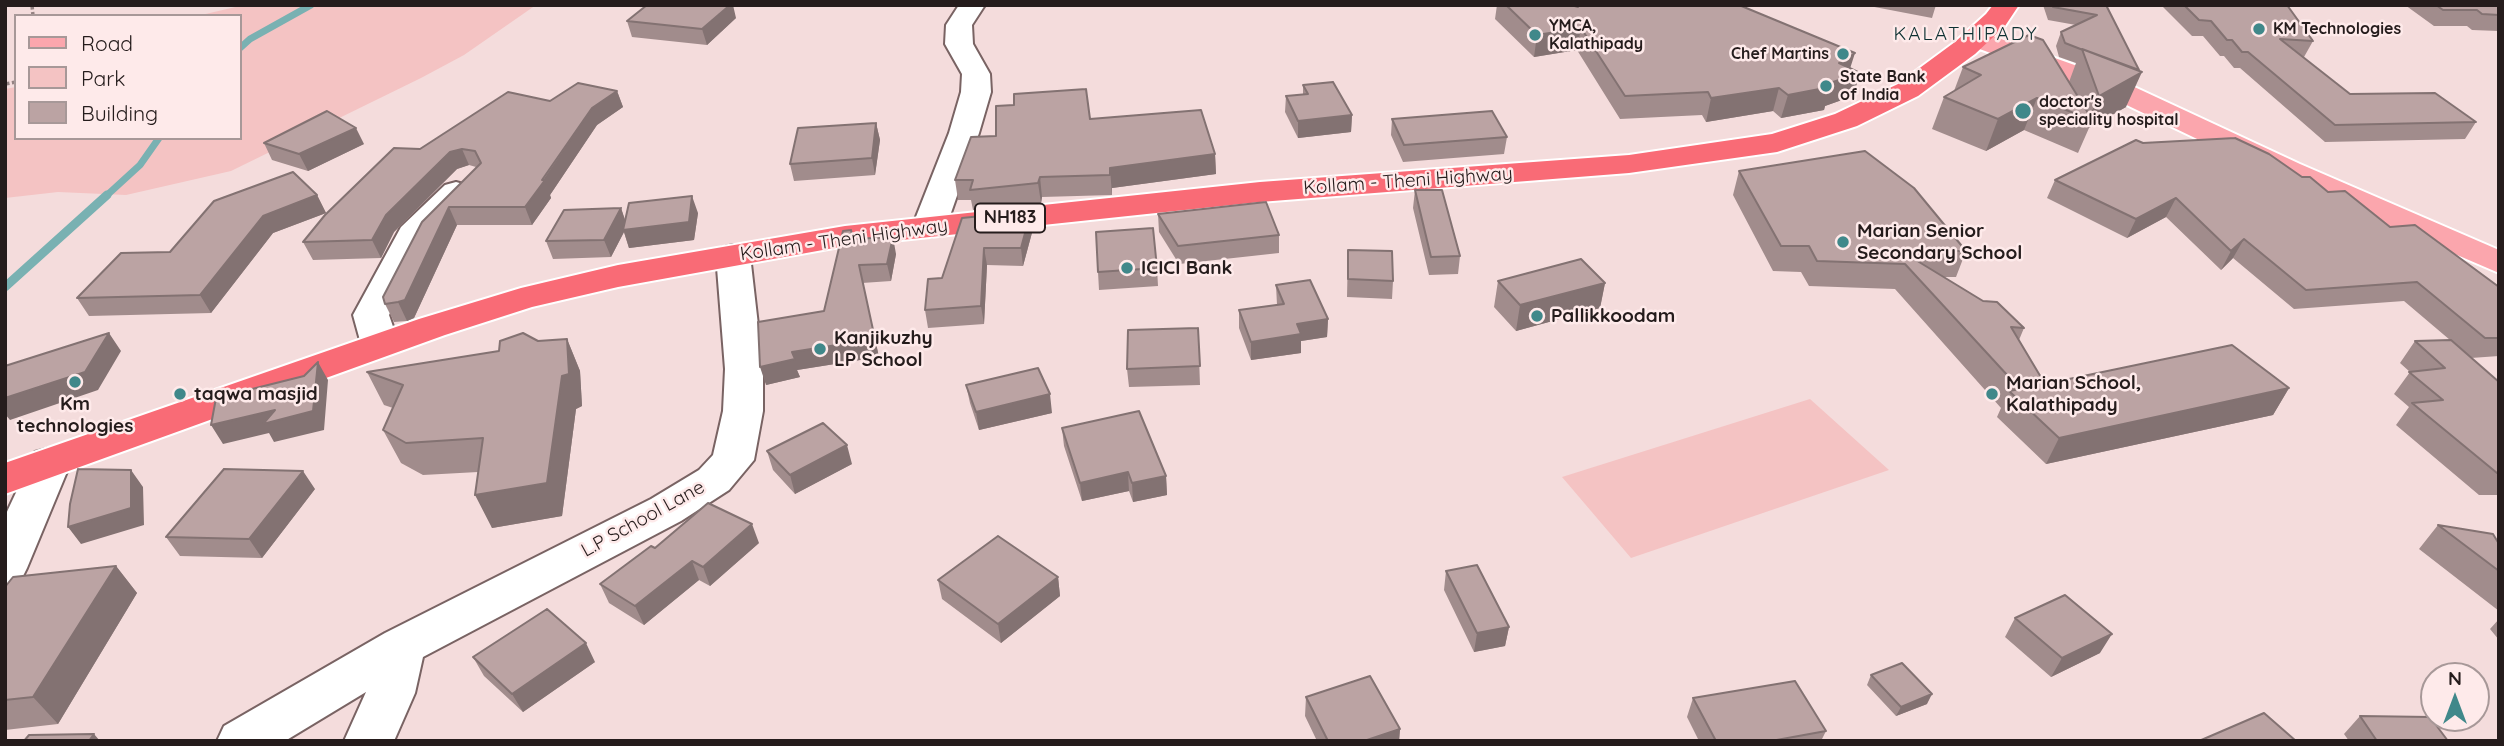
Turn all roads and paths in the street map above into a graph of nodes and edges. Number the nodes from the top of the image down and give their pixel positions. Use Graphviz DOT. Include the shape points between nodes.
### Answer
graph roads {
  1 [pos="972,5"];
  2 [pos="2006,5"];
  3 [pos="1976,38"];
  4 [pos="470,178"];
  5 [pos="929,227"];
  6 [pos="733,255"];
  7 [pos="2499,263"];
  8 [pos="380,344"];
  9 [pos="50,462"];
  10 [pos="5,479"];
  11 [pos="5,568"];
  12 [pos="402,646"];
  13 [pos="242,741"];
  14 [pos="369,741"];
  1 -- 5 [label="street" via="959,25 959,44 976,74 975,92"];
  2 -- 3 [label="highway, Kollam - Theni Highway / NH183"];
  3 -- 5 [label="highway, Kollam - Theni Highway / NH183" via="1939,69 1880,104 1811,134 1747,149 1629,164 1260,192"];
  3 -- 7 [label="main road" via="2118,90"];
  4 -- 8 [label="street" via="413,234 370,315"];
  5 -- 6 [label="highway, Kollam - Theni Highway / NH183"];
  6 -- 8 [label="highway, Kollam - Theni Highway / NH183" via="564,287"];
  6 -- 12 [label="street, L.P School Lane" via="744,369 743,411 733,460 713,480 666,510"];
  8 -- 9 [label="highway, Kollam - Theni Highway / NH183"];
  9 -- 10 [label="highway, Kollam - Theni Highway / NH183"];
  9 -- 11 [label="street"];
  12 -- 13 [label="street, L.P School Lane"];
  12 -- 14 [label="street" via="390,693"];
}
